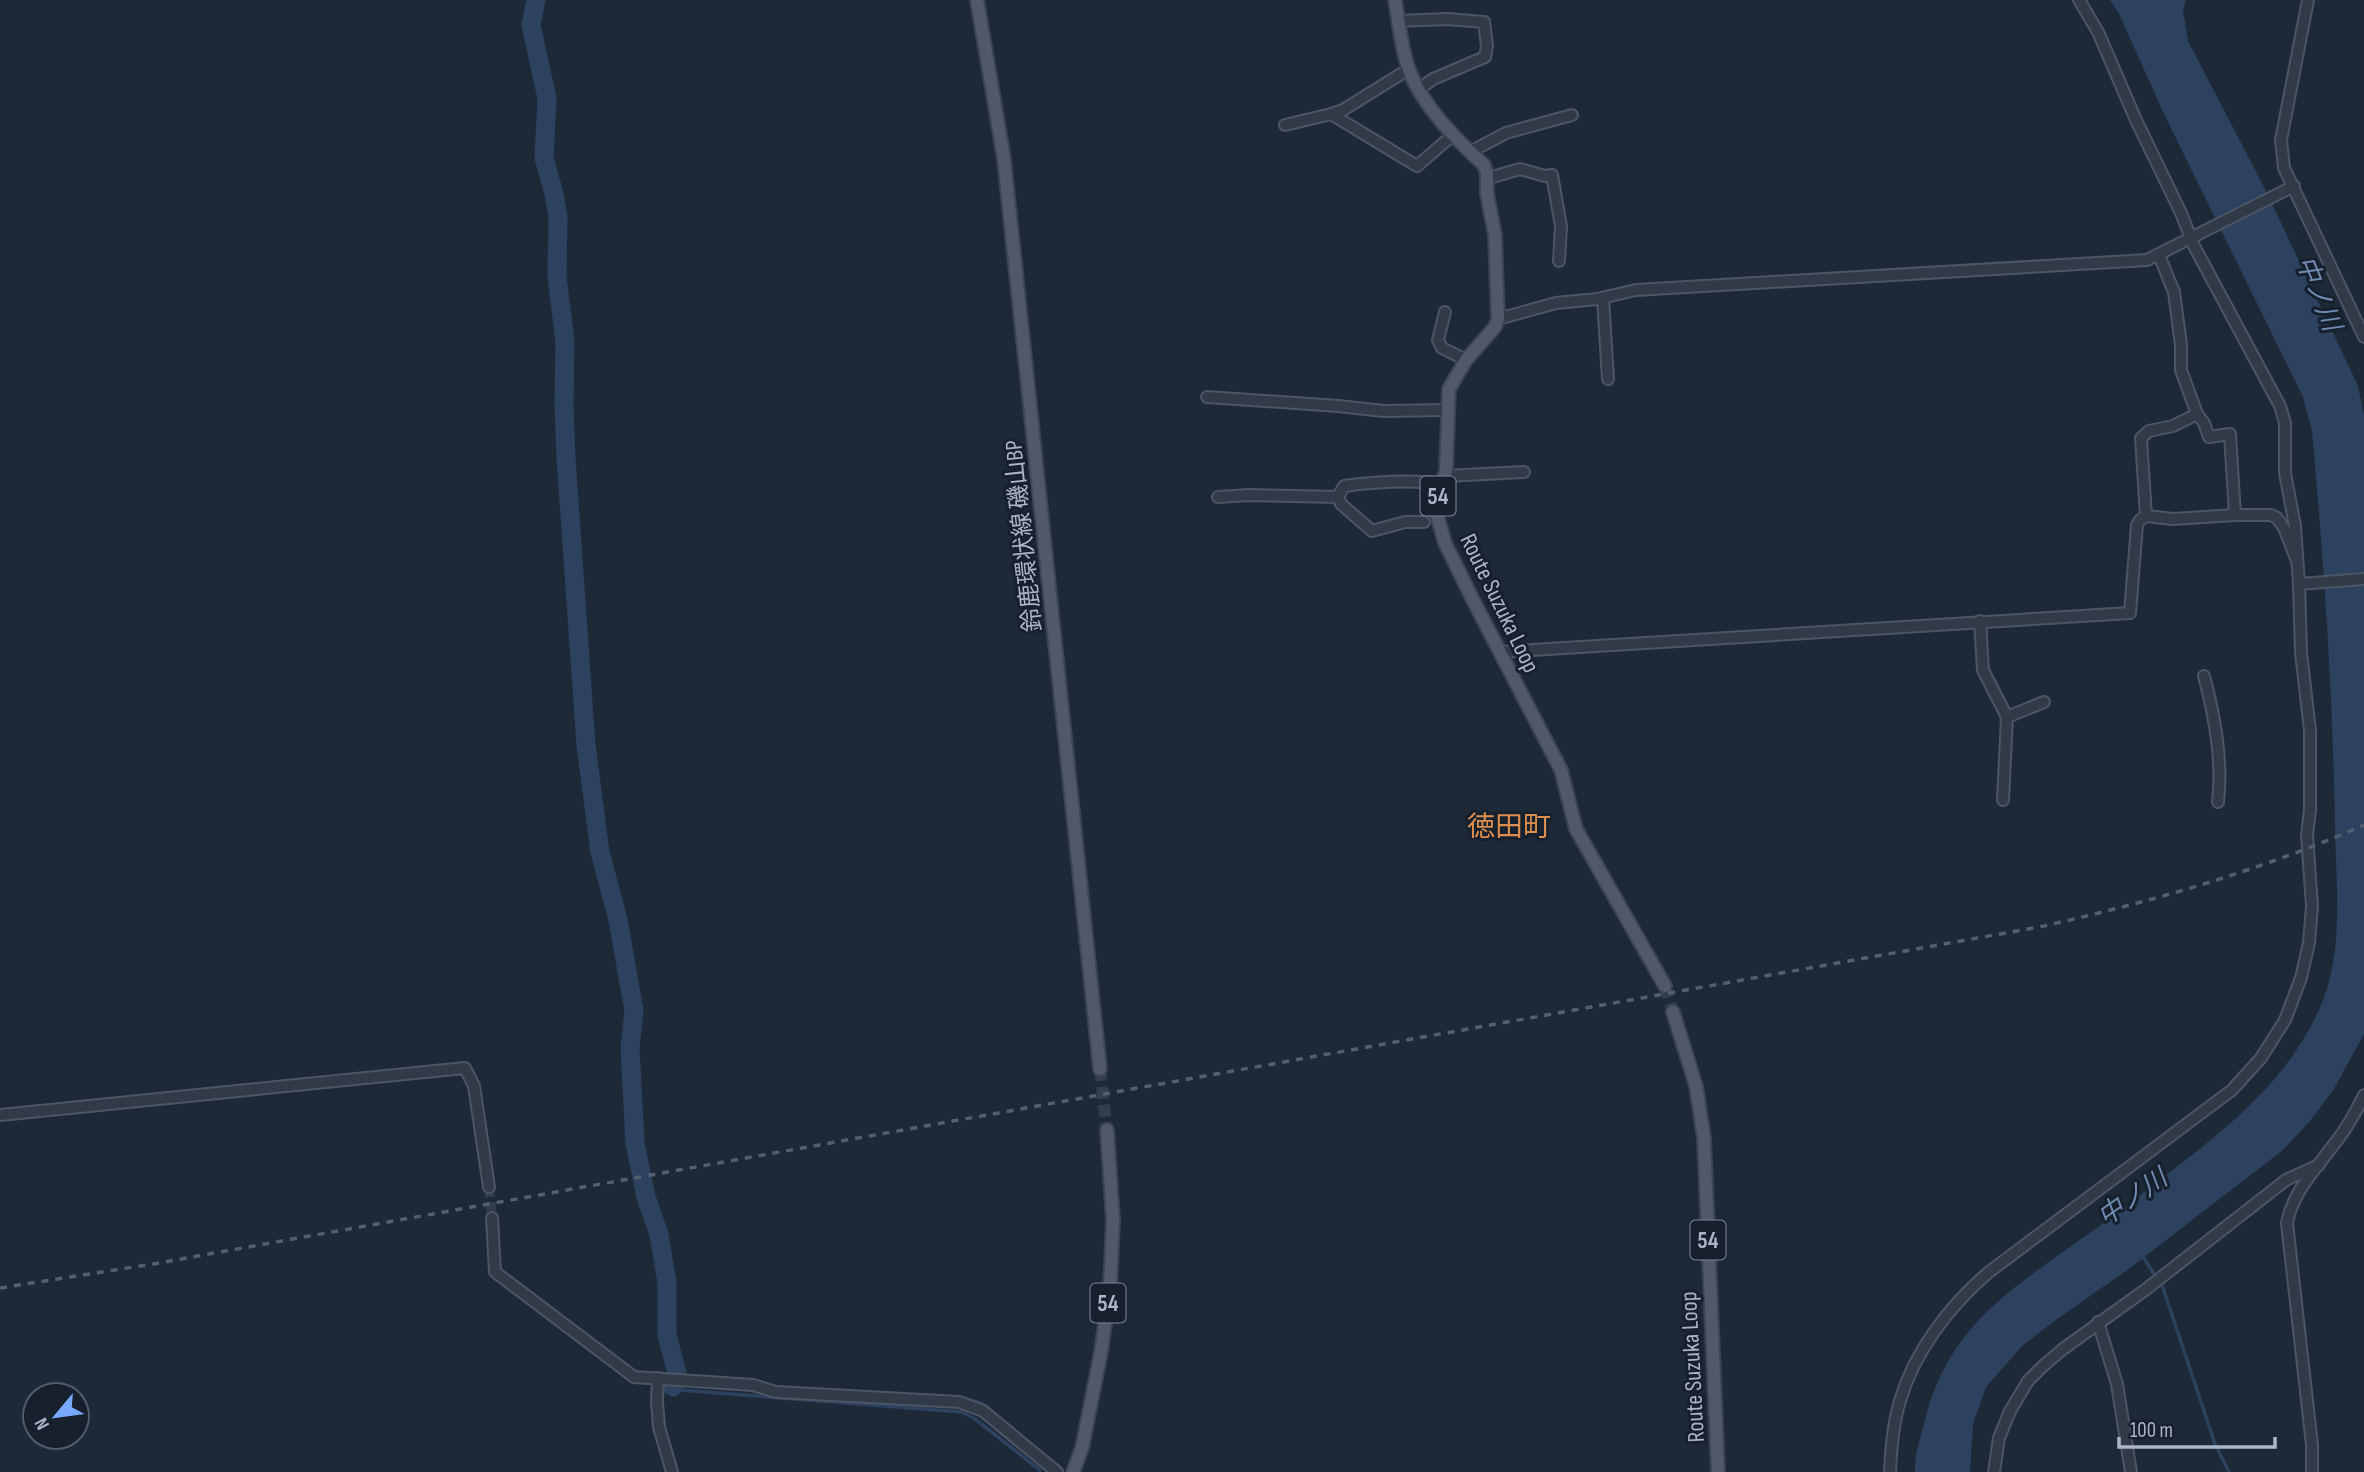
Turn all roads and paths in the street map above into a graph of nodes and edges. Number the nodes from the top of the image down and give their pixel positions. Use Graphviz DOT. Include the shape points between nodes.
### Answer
graph roads {
  1 [pos="976,0"];
  2 [pos="1395,0"];
  3 [pos="2079,0"];
  4 [pos="2308,0"];
  5 [pos="1398,21"];
  6 [pos="1409,69"];
  7 [pos="1418,90"];
  8 [pos="1331,114"];
  9 [pos="1572,115"];
  10 [pos="1285,125"];
  11 [pos="1454,134"];
  12 [pos="1470,152"];
  13 [pos="1486,179"];
  14 [pos="2294,186"];
  15 [pos="2193,236"];
  16 [pos="2159,255"];
  17 [pos="1559,261"];
  18 [pos="1603,298"];
  19 [pos="1445,312"];
  20 [pos="1498,319"];
  21 [pos="2364,337"];
  22 [pos="1466,360"];
  23 [pos="1608,379"];
  24 [pos="1207,397"];
  25 [pos="1447,410"];
  26 [pos="2197,415"];
  27 [pos="1524,472"];
  28 [pos="1444,480"];
  29 [pos="1218,497"];
  30 [pos="1338,497"];
  31 [pos="2235,515"];
  32 [pos="2146,516"];
  33 [pos="1424,522"];
  34 [pos="2297,561"];
  35 [pos="2364,579"];
  36 [pos="2301,584"];
  37 [pos="1980,621"];
  38 [pos="1500,652"];
  39 [pos="2204,676"];
  40 [pos="2045,702"];
  41 [pos="2007,717"];
  42 [pos="2003,800"];
  43 [pos="2218,802"];
  44 [pos="1665,986"];
  45 [pos="1673,1012"];
  46 [pos="1101,1069"];
  47 [pos="2364,1095"];
  48 [pos="0,1115"];
  49 [pos="1107,1130"];
  50 [pos="2319,1165"];
  51 [pos="489,1187"];
  52 [pos="492,1218"];
  53 [pos="2098,1322"];
  54 [pos="660,1378"];
  55 [pos="672,1472"];
  56 [pos="1057,1472"];
  57 [pos="1073,1472"];
  58 [pos="1718,1472"];
  59 [pos="1890,1472"];
  60 [pos="1994,1472"];
  61 [pos="2131,1472"];
  62 [pos="2312,1472"];
  1 -- 46 [label="main road, 鈴鹿環状線 磯山BP" via="1004,159"];
  2 -- 5 [label="main road"];
  3 -- 15 [label="street"];
  4 -- 14 [label="street" via="2281,140 2284,169"];
  5 -- 6 [label="main road"];
  5 -- 7 [label="street" via="1485,22 1485,57"];
  6 -- 7 [label="main road"];
  6 -- 8 [label="street"];
  7 -- 11 [label="main road"];
  8 -- 10 [label="street"];
  8 -- 11 [label="street" via="1417,166"];
  9 -- 12 [label="street" via="1506,133"];
  11 -- 12 [label="main road"];
  12 -- 13 [label="main road" via="1484,165"];
  13 -- 17 [label="street" via="1520,169 1552,175 1561,226"];
  13 -- 20 [label="main road" via="1495,235"];
  14 -- 15 [label="street"];
  14 -- 21 [label="street"];
  15 -- 16 [label="street"];
  15 -- 34 [label="street" via="2194,246 2280,406"];
  16 -- 18 [label="street" via="2147,260 1636,290"];
  16 -- 26 [label="street" via="2174,292 2181,370"];
  18 -- 20 [label="street" via="1556,303"];
  18 -- 23 [label="street"];
  19 -- 22 [label="street" via="1438,340 1442,348"];
  20 -- 22 [label="main road, Route Suzuka Loop / 54"];
  22 -- 25 [label="main road, Route Suzuka Loop / 54" via="1449,389"];
  24 -- 25 [label="street" via="1376,411"];
  25 -- 28 [label="main road, Route Suzuka Loop / 54"];
  26 -- 31 [label="street" via="2208,437 2230,434"];
  26 -- 32 [label="street" via="2141,438"];
  27 -- 28 [label="street"];
  28 -- 30 [label="street" via="1344,486"];
  28 -- 38 [label="main road, Route Suzuka Loop / 54" via="1437,515 1445,543"];
  29 -- 30 [label="street"];
  30 -- 33 [label="street" via="1372,531"];
  31 -- 32 [label="street"];
  31 -- 34 [label="street" via="2277,518"];
  32 -- 37 [label="street" via="2137,525 2130,612"];
  34 -- 36 [label="street"];
  35 -- 36 [label="street"];
  36 -- 59 [label="street" via="2301,653 2310,730 2307,835 2312,905 2305,960 2285,1020 2261,1058 2224,1097 1989,1272 1956,1304 1926,1345 1900,1401"];
  37 -- 38 [label="street"];
  37 -- 41 [label="street" via="1983,670"];
  38 -- 44 [label="main road, Route Suzuka Loop / 54" via="1560,769 1576,829"];
  39 -- 43 [label="street" via="2214,714"];
  40 -- 41 [label="street"];
  41 -- 42 [label="street"];
  45 -- 58 [label="main road, Route Suzuka Loop / 54" via="1696,1086 1704,1139"];
  47 -- 50 [label="street"];
  48 -- 51 [label="street" via="464,1068 474,1086"];
  49 -- 57 [label="main road, 54" via="1113,1220 1110,1288 1082,1448"];
  50 -- 53 [label="street" via="2286,1180"];
  50 -- 62 [label="street" via="2296,1193 2287,1223"];
  52 -- 54 [label="street" via="495,1272 634,1377"];
  53 -- 60 [label="street" via="2043,1366 2018,1396 1999,1438"];
  53 -- 61 [label="street" via="2117,1384"];
  54 -- 55 [label="street" via="660,1427"];
  54 -- 56 [label="street" via="752,1385 776,1392 959,1402 982,1411"];
}
